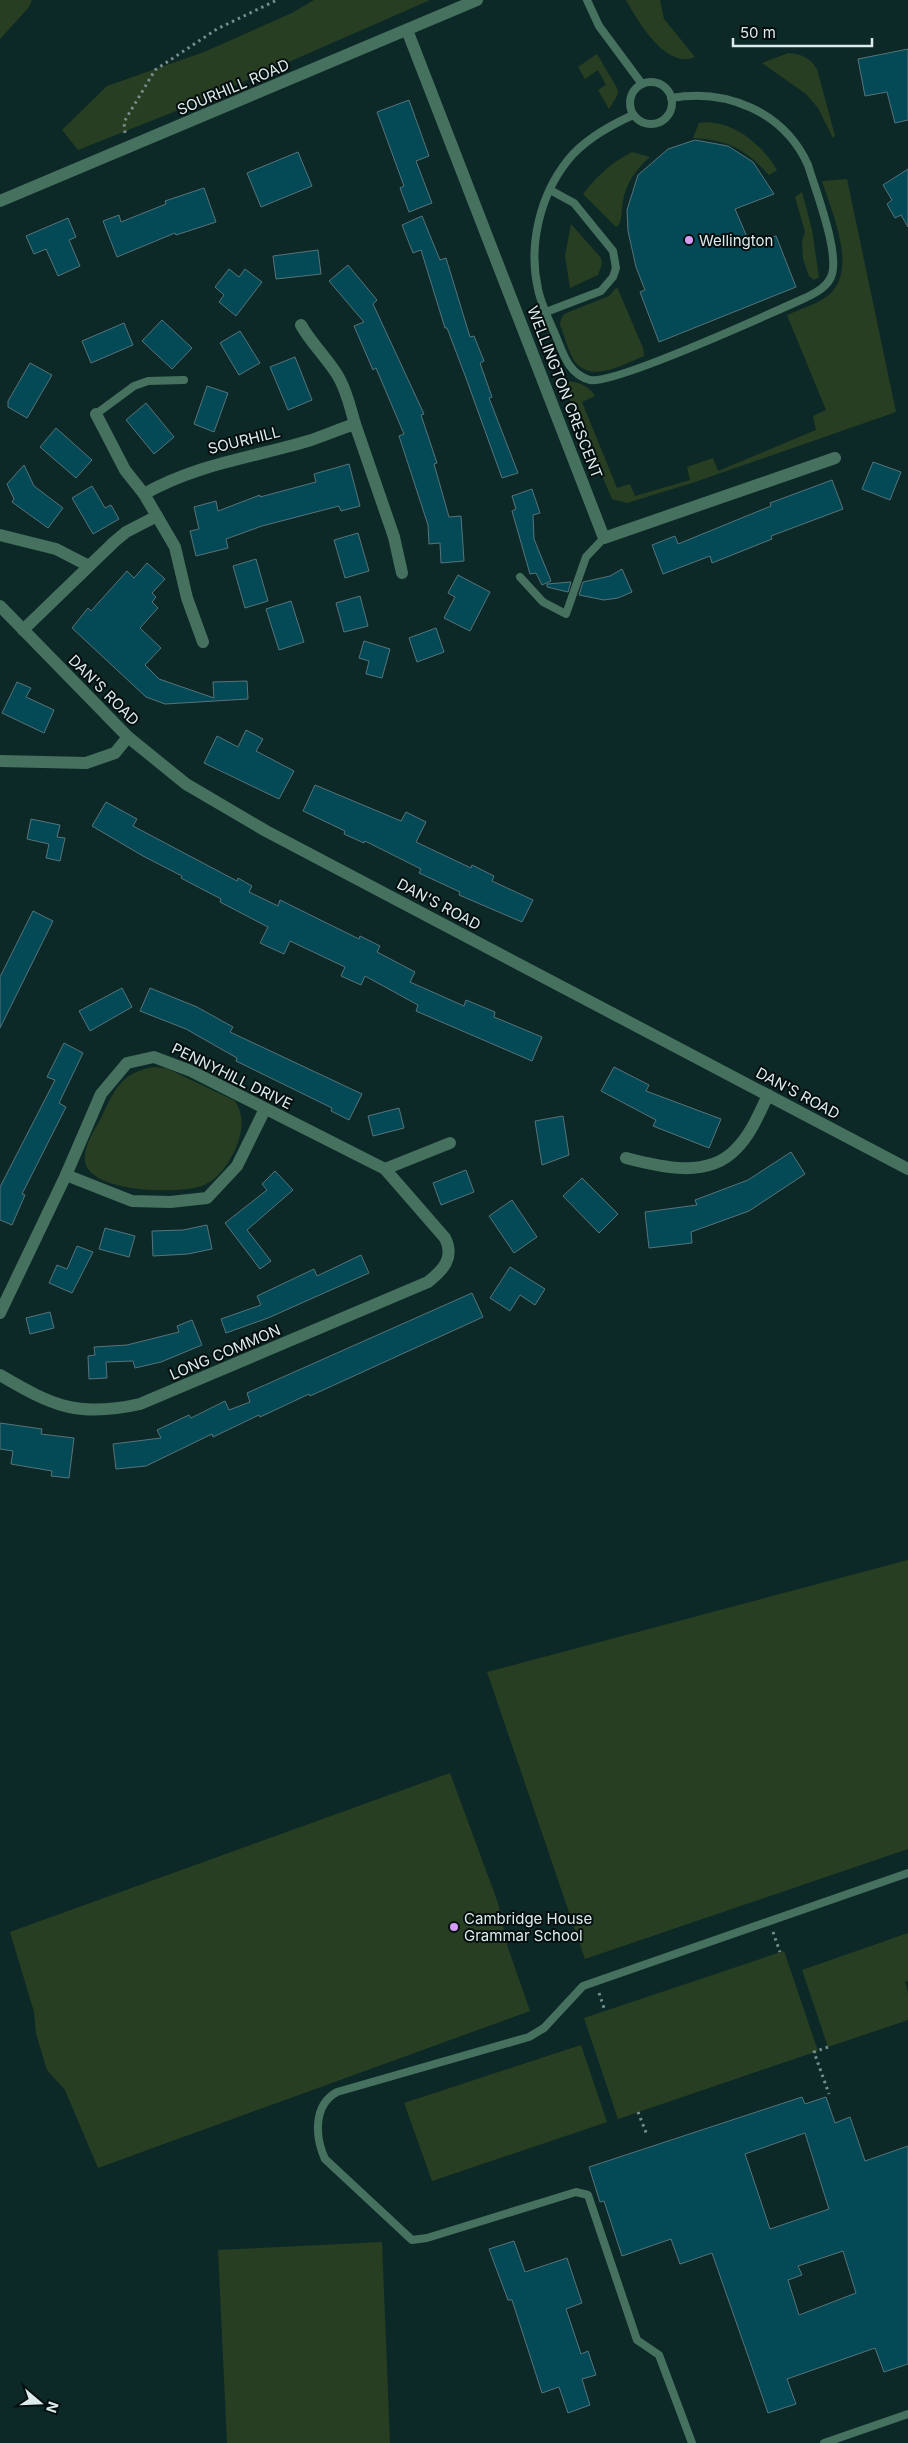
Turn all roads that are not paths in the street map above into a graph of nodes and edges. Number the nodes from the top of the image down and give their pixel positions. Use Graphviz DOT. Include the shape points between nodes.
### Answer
graph roads {
  1 [pos="587,0"];
  2 [pos="474,1"];
  3 [pos="407,30"];
  4 [pos="642,84"];
  5 [pos="671,98"];
  6 [pos="633,115"];
  7 [pos="550,190"];
  8 [pos="0,202"];
  9 [pos="546,312"];
  10 [pos="301,325"];
  11 [pos="184,380"];
  12 [pos="96,414"];
  13 [pos="355,424"];
  14 [pos="835,458"];
  15 [pos="144,494"];
  16 [pos="157,516"];
  17 [pos="0,535"];
  18 [pos="604,538"];
  19 [pos="89,566"];
  20 [pos="402,572"];
  21 [pos="520,577"];
  22 [pos="0,606"];
  23 [pos="23,630"];
  24 [pos="203,642"];
  25 [pos="128,737"];
  26 [pos="0,761"];
  27 [pos="768,1096"];
  28 [pos="265,1110"];
  29 [pos="450,1144"];
  30 [pos="626,1158"];
  31 [pos="385,1169"];
  32 [pos="908,1169"];
  33 [pos="66,1175"];
  34 [pos="450,1256"];
  35 [pos="0,1313"];
  36 [pos="0,1375"];
  37 [pos="908,1873"];
  38 [pos="908,2414"];
  39 [pos="692,2443"];
  40 [pos="824,2443"];
  1 -- 4 [label="lane" via="599,26"];
  2 -- 3 [label="street, SOURHILL ROAD"];
  3 -- 8 [label="street, SOURHILL ROAD"];
  3 -- 18 [label="street, WELLINGTON CRESCENT"];
  4 -- 5 [label="lane" via="660,84"];
  4 -- 6 [label="lane" via="630,98"];
  5 -- 6 [label="lane" via="671,110 663,121 644,123"];
  5 -- 9 [label="lane" via="697,94 730,99 757,110 784,131 808,165 832,247 831,278 826,286 805,298 603,380 590,380 568,366"];
  6 -- 7 [label="lane" via="604,131 569,158"];
  7 -- 9 [label="lane" via="538,226 535,248 538,289"];
  7 -- 9 [label="lane" via="574,203 613,251 616,268 601,291"];
  10 -- 13 [label="street" via="337,375"];
  11 -- 12 [label="lane" via="148,381 134,386"];
  12 -- 15 [label="street" via="125,470"];
  13 -- 15 [label="street, SOURHILL" via="308,441 207,466 172,478"];
  13 -- 20 [label="street" via="394,536"];
  14 -- 18 [label="street"];
  15 -- 16 [label="street"];
  16 -- 19 [label="street" via="126,532"];
  16 -- 24 [label="street" via="175,547 187,598"];
  17 -- 19 [label="street" via="56,549"];
  18 -- 21 [label="lane" via="586,557 566,614 543,602"];
  19 -- 23 [label="street"];
  22 -- 23 [label="street, DAN'S ROAD"];
  23 -- 25 [label="street, DAN'S ROAD"];
  25 -- 26 [label="street" via="115,753 86,763"];
  25 -- 27 [label="street, DAN'S ROAD" via="186,784 266,831"];
  27 -- 30 [label="street" via="735,1150 712,1163 677,1169"];
  27 -- 32 [label="street, DAN'S ROAD"];
  28 -- 31 [label="street, PENNYHILL DRIVE"];
  28 -- 33 [label="street" via="237,1166 207,1198 170,1202 132,1201"];
  28 -- 33 [label="street, PENNYHILL DRIVE" via="191,1071 154,1057 127,1063 101,1094"];
  29 -- 31 [label="street"];
  31 -- 34 [label="street, PENNYHILL DRIVE" via="445,1238"];
  33 -- 35 [label="street, PENNYHILL DRIVE"];
  34 -- 36 [label="street, LONG COMMON" via="442,1270 428,1282 140,1404 97,1411 71,1409 44,1399"];
  37 -- 39 [label="lane" via="583,1986 544,2028 529,2037 337,2092 328,2097 318,2119 318,2142 325,2159 412,2240 576,2192 588,2195 637,2340 659,2355"];
  38 -- 40 [label="lane"];
}
